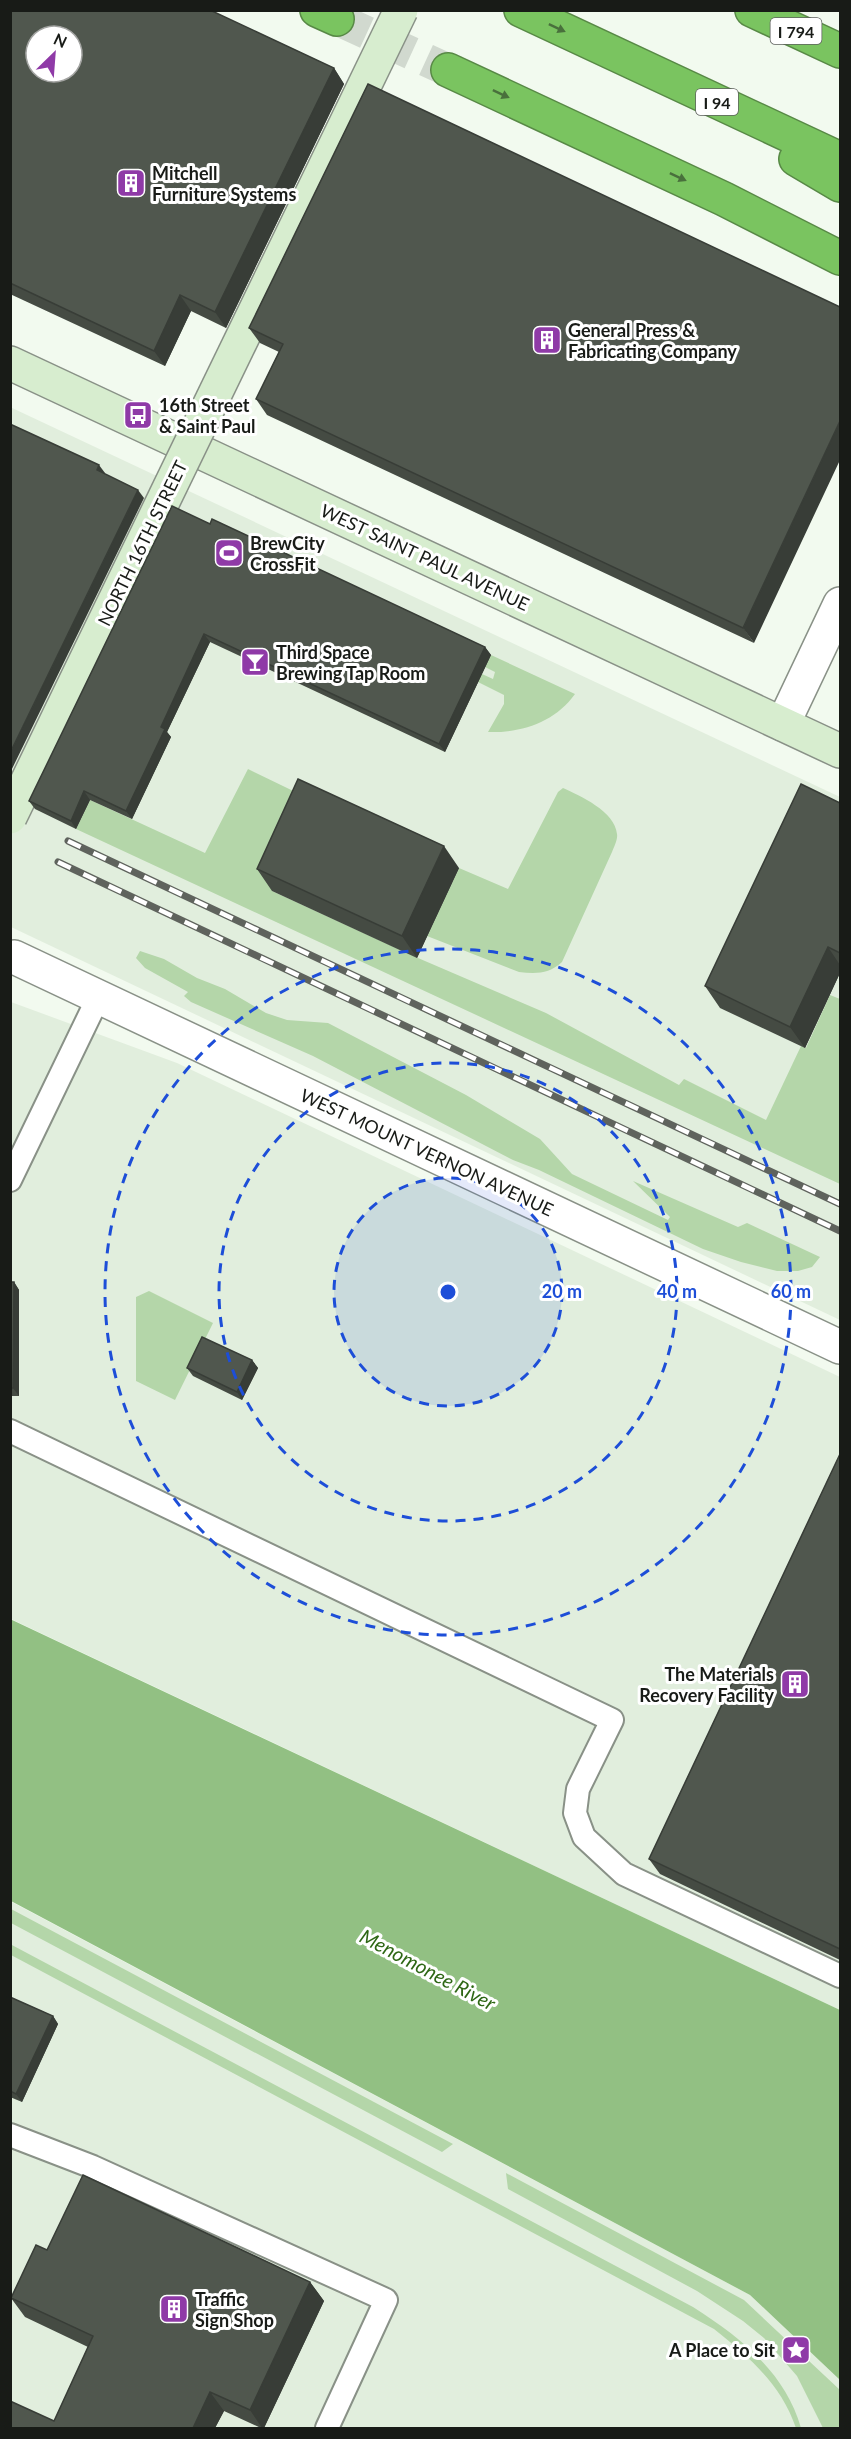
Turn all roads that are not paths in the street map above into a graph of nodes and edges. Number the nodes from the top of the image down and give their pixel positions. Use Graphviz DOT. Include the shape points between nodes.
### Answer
graph roads {
  1 [pos="401,10"];
  2 [pos="521,10"];
  3 [pos="752,10"];
  4 [pos="594,45"];
  5 [pos="840,51"];
  6 [pos="448,70"];
  7 [pos="840,159"];
  8 [pos="840,185"];
  9 [pos="840,258"];
  10 [pos="10,363"];
  11 [pos="840,604"];
  12 [pos="783,724"];
  13 [pos="840,751"];
  14 [pos="10,817"];
  15 [pos="14,957"];
  16 [pos="99,996"];
  17 [pos="10,1180"];
  18 [pos="840,1347"];
  19 [pos="10,1431"];
  20 [pos="840,1976"];
  21 [pos="10,2135"];
  22 [pos="327,2428"];
  1 -- 14 [label="street, NORTH 16TH STREET, bridge"];
  2 -- 4 [label="highway, I 94, one-way"];
  3 -- 5 [label="highway, I 794"];
  4 -- 7 [label="highway, I 94"];
  4 -- 8 [label="highway"];
  6 -- 9 [label="highway, one-way" via="714,194"];
  10 -- 12 [label="street, WEST SAINT PAUL AVENUE"];
  11 -- 12 [label="street"];
  12 -- 13 [label="street, WEST SAINT PAUL AVENUE"];
  15 -- 16 [label="street, WEST MOUNT VERNON AVENUE"];
  16 -- 17 [label="lane"];
  16 -- 18 [label="street, WEST MOUNT VERNON AVENUE"];
  19 -- 20 [label="lane" via="612,1720 578,1789 575,1813 584,1837 624,1874"];
  21 -- 22 [label="lane" via="93,2167 386,2300"];
}
